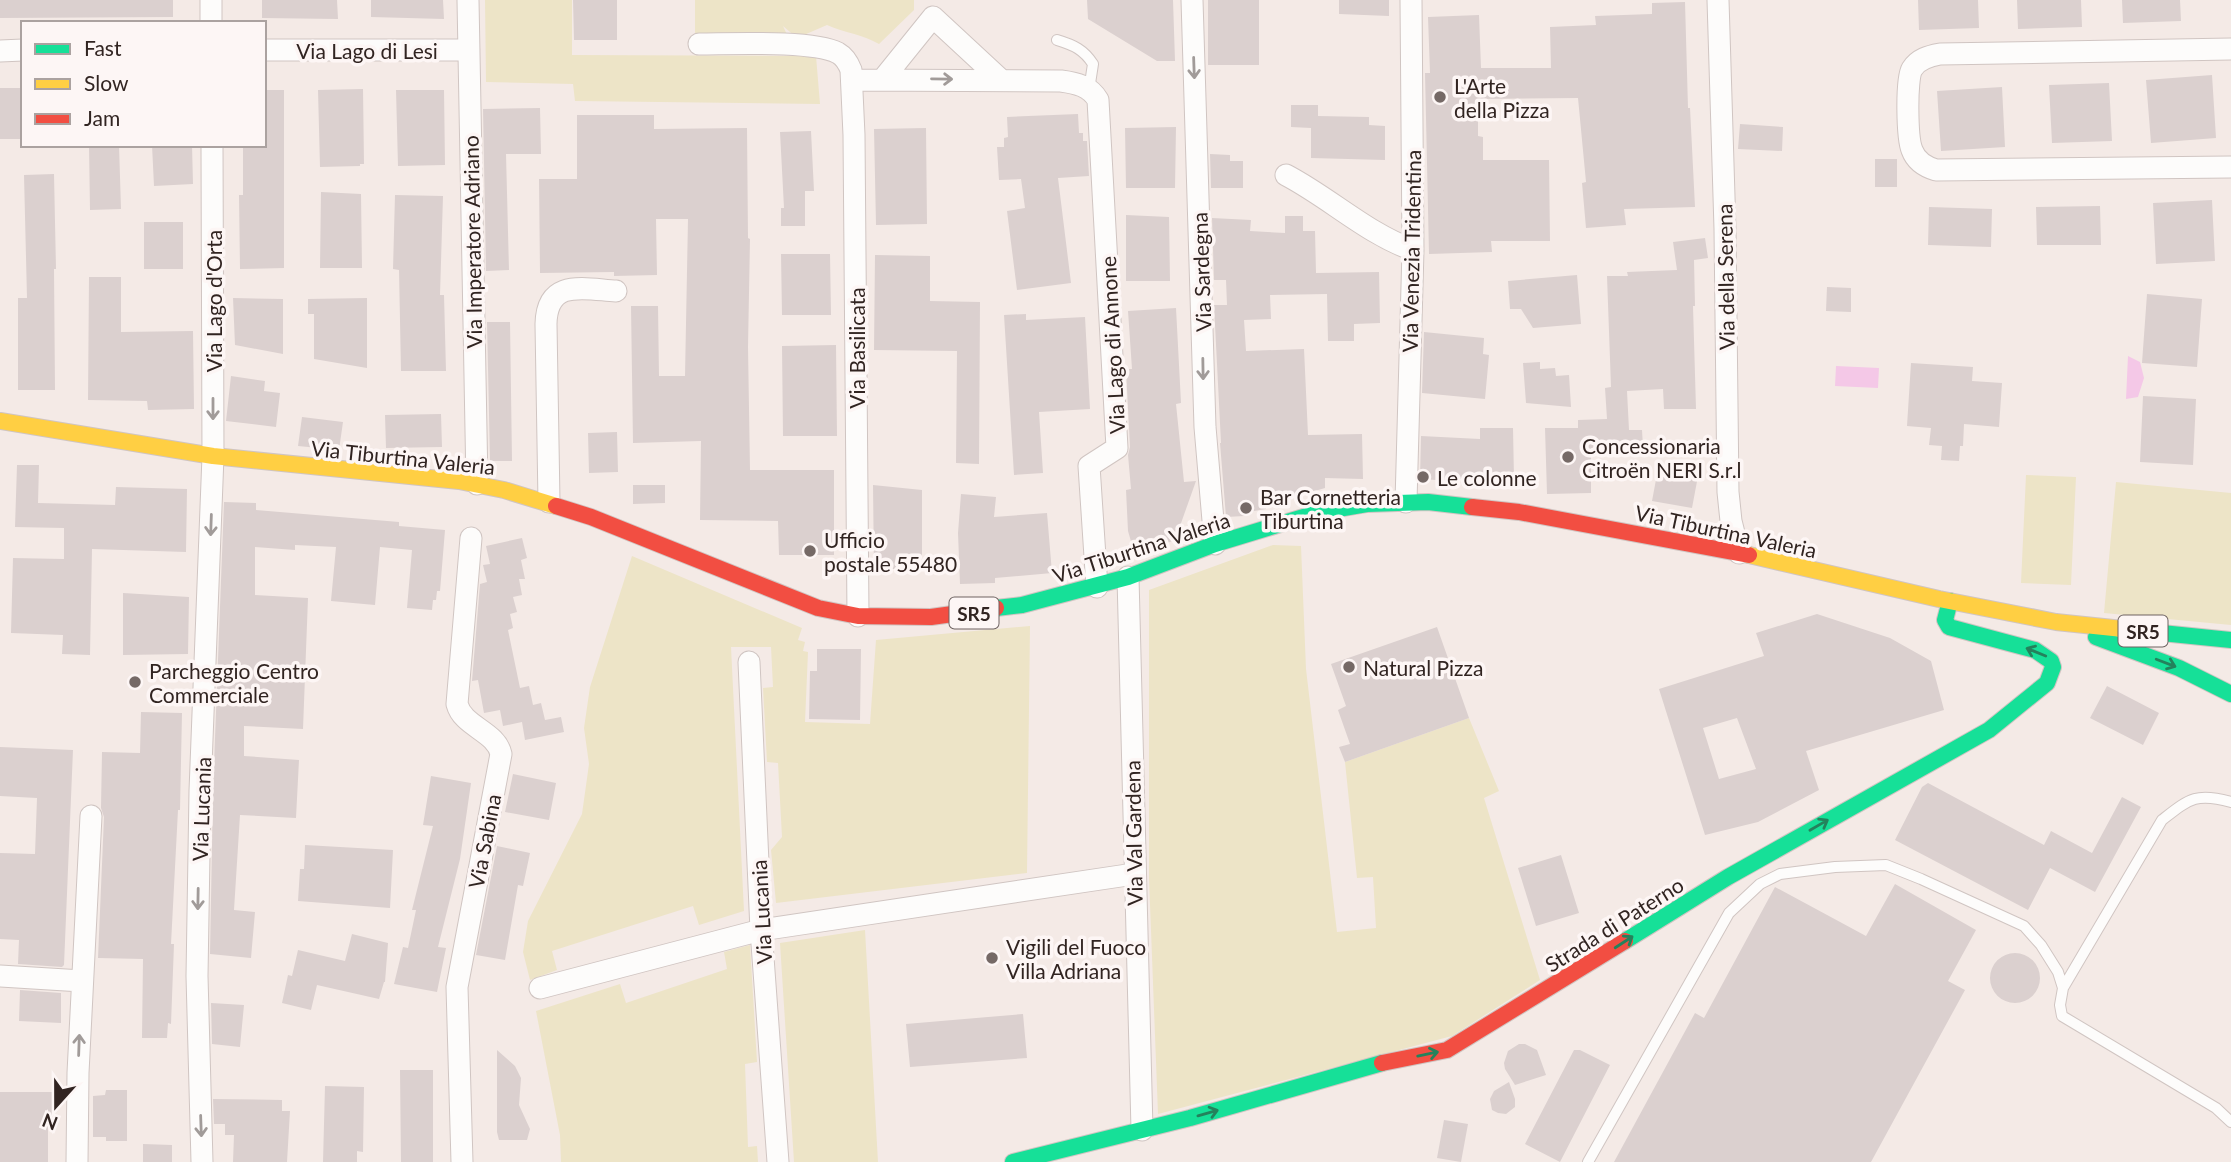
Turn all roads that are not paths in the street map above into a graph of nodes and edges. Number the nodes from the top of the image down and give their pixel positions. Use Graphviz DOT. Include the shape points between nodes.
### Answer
graph roads {
  1 [pos="211,0"];
  2 [pos="468,0"];
  3 [pos="1192,0"];
  4 [pos="1410,0"];
  5 [pos="1718,0"];
  6 [pos="933,8"];
  7 [pos="211,21"];
  8 [pos="1057,40"];
  9 [pos="699,44"];
  10 [pos="2231,49"];
  11 [pos="21,50"];
  12 [pos="266,50"];
  13 [pos="469,50"];
  14 [pos="0,51"];
  15 [pos="883,79"];
  16 [pos="853,80"];
  17 [pos="1001,80"];
  18 [pos="1090,90"];
  19 [pos="212,147"];
  20 [pos="2231,167"];
  21 [pos="1286,175"];
  22 [pos="1413,250"];
  23 [pos="616,291"];
  24 [pos="0,421"];
  25 [pos="213,456"];
  26 [pos="477,484"];
  27 [pos="549,502"];
  28 [pos="1406,502"];
  29 [pos="471,538"];
  30 [pos="1215,544"];
  31 [pos="1740,553"];
  32 [pos="1128,577"];
  33 [pos="1097,587"];
  34 [pos="1950,601"];
  35 [pos="858,615"];
  36 [pos="2056,622"];
  37 [pos="2210,638"];
  38 [pos="2231,640"];
  39 [pos="749,662"];
  40 [pos="2195,662"];
  41 [pos="2231,694"];
  42 [pos="2231,802"];
  43 [pos="91,816"];
  44 [pos="1134,874"];
  45 [pos="761,930"];
  46 [pos="0,976"];
  47 [pos="82,981"];
  48 [pos="540,988"];
  49 [pos="2063,988"];
  50 [pos="2231,1122"];
  51 [pos="1142,1130"];
  52 [pos="77,1162"];
  53 [pos="202,1162"];
  54 [pos="462,1162"];
  55 [pos="778,1162"];
  56 [pos="1013,1162"];
  57 [pos="1588,1162"];
  1 -- 7 [label="street"];
  2 -- 13 [label="street, Via Imperatore Adriano"];
  3 -- 30 [label="street, Via Sardegna, one-way" via="1204,412"];
  4 -- 22 [label="street, Via Venezia Tridentina"];
  5 -- 31 [label="street, Via della Serena" via="1728,492"];
  6 -- 15 [label="street"];
  6 -- 17 [label="street"];
  8 -- 18 [label="lane" via="1086,53 1093,64"];
  9 -- 16 [label="street" via="830,50 848,61"];
  10 -- 20 [label="street" via="1940,54 1913,67 1908,91 1911,148 1921,163 1936,170"];
  11 -- 14 [label="street"];
  12 -- 13 [label="street, Via Lago di Lesi"];
  13 -- 26 [label="street, Via Imperatore Adriano"];
  15 -- 16 [label="street"];
  15 -- 17 [label="street, one-way"];
  16 -- 35 [label="street, Via Basilicata"];
  17 -- 18 [label="street" via="1067,82"];
  18 -- 33 [label="street, Via Lago di Annone" via="1100,112 1117,448 1089,466"];
  19 -- 25 [label="street, Via Lago d'Orta, one-way"];
  21 -- 22 [label="street" via="1375,233"];
  22 -- 28 [label="street, Via Venezia Tridentina"];
  23 -- 27 [label="street" via="569,289 557,293 549,304"];
  24 -- 25 [label="main road, Via Tiburtina Valeria / SR5"];
  25 -- 26 [label="main road, Via Tiburtina Valeria / SR5"];
  25 -- 53 [label="street, Via Lucania, one-way" via="201,680 197,976"];
  26 -- 27 [label="main road, Via Tiburtina Valeria / SR5"];
  27 -- 35 [label="main road, Via Tiburtina Valeria / SR5" via="818,608"];
  28 -- 30 [label="main road, Via Tiburtina Valeria / SR5" via="1320,512"];
  28 -- 31 [label="main road, Via Tiburtina Valeria / SR5" via="1519,512"];
  29 -- 54 [label="street, Via Sabina" via="457,704 464,718 497,744 501,754 457,987"];
  30 -- 32 [label="main road, Via Tiburtina Valeria / SR5"];
  31 -- 34 [label="main road, Via Tiburtina Valeria / SR5"];
  32 -- 33 [label="main road, Via Tiburtina Valeria / SR5"];
  32 -- 44 [label="street, Via Val Gardena"];
  33 -- 35 [label="main road, Via Tiburtina Valeria / SR5" via="988,611 931,617"];
  34 -- 36 [label="main road, Via Tiburtina Valeria / SR5"];
  51 -- 34 [label="main road, Strada di Paterno, one-way" via="1373,1065 1447,1050 1728,877 1989,730 2045,686 2053,664 2035,650 1949,627 1945,620"];
  36 -- 37 [label="main road, Via Tiburtina Valeria / SR5"];
  36 -- 40 [label="main road, Via Tiburtina Valeria / SR5, one-way"];
  37 -- 38 [label="main road, Via Tiburtina Valeria / SR5"];
  37 -- 40 [label="main road"];
  39 -- 45 [label="street, Via Lucania"];
  40 -- 41 [label="main road, Via Tiburtina Valeria / SR5"];
  42 -- 49 [label="lane" via="2209,797 2188,800 2162,820"];
  43 -- 47 [label="street"];
  44 -- 45 [label="street"];
  44 -- 51 [label="street, Via Val Gardena"];
  45 -- 48 [label="street"];
  45 -- 55 [label="street, Via Lucania"];
  46 -- 47 [label="street"];
  52 -- 47 [label="street, one-way"];
  49 -- 50 [label="lane" via="2062,1016 2216,1108"];
  49 -- 57 [label="lane" via="2058,972 2024,926 1921,878 1886,865 1780,874 1760,884 1729,913"];
  51 -- 56 [label="main road, Strada di Paterno"];
}
